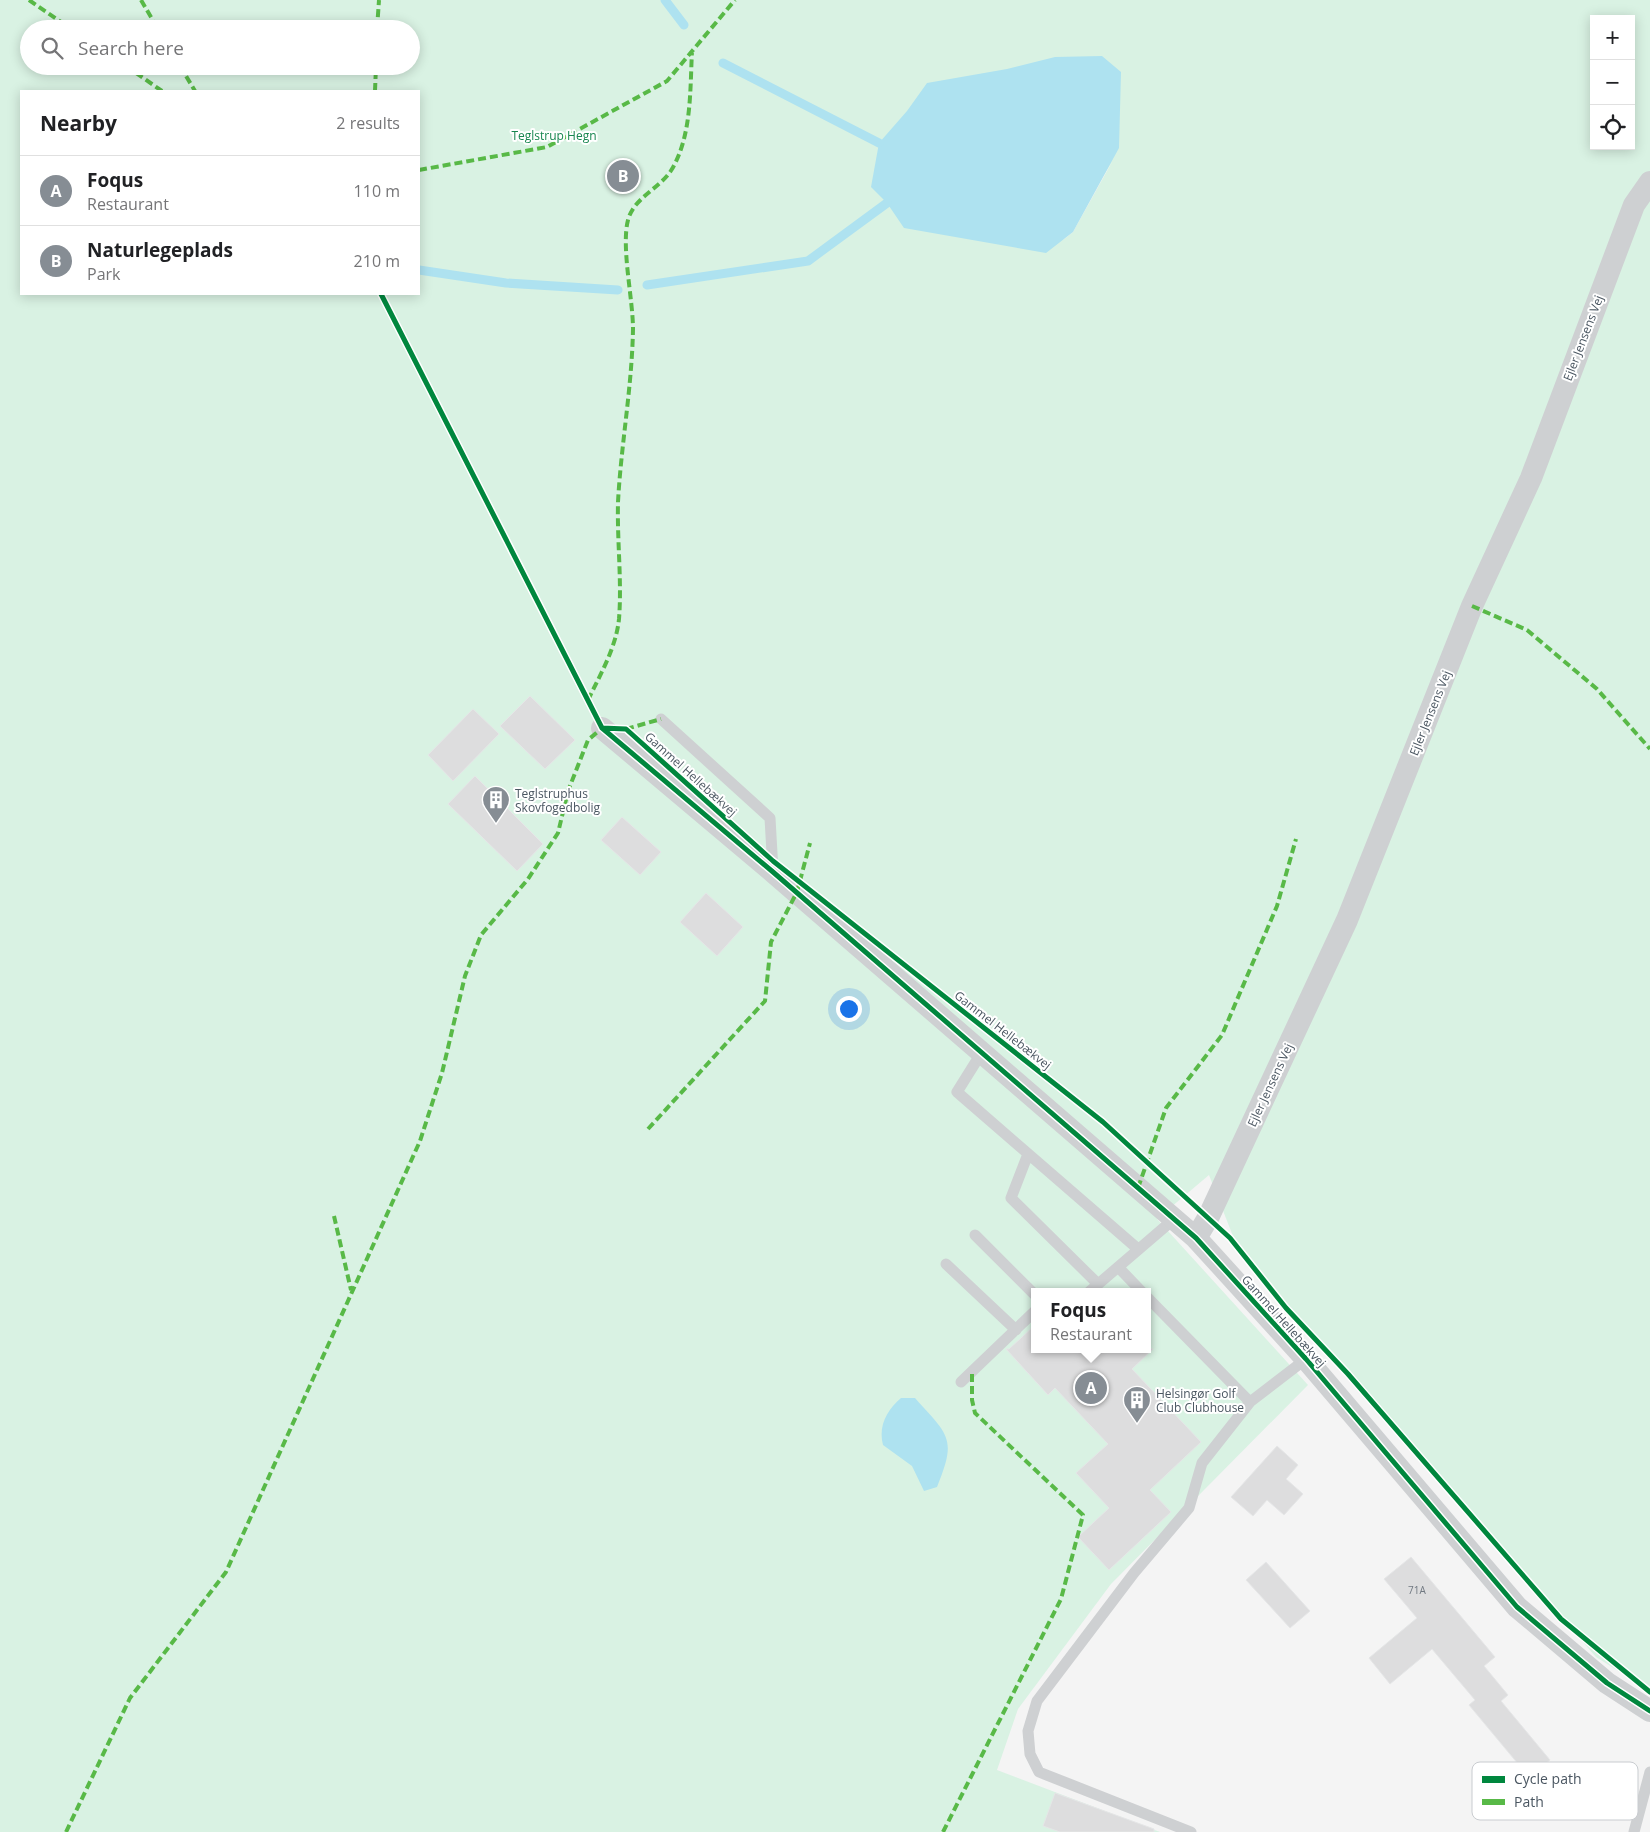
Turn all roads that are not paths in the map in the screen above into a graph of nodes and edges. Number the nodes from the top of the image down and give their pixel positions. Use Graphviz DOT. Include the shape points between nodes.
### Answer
graph roads {
  1 [pos="1650,182"];
  2 [pos="661,718"];
  3 [pos="602,728"];
  4 [pos="773,872"];
  5 [pos="982,1052"];
  6 [pos="1028,1154"];
  7 [pos="1174,1219"];
  8 [pos="975,1235"];
  9 [pos="1196,1238"];
  10 [pos="1138,1249"];
  11 [pos="946,1264"];
  12 [pos="1118,1267"];
  13 [pos="1094,1288"];
  14 [pos="1138,1288"];
  15 [pos="1031,1291"];
  16 [pos="1151,1301"];
  17 [pos="1031,1315"];
  18 [pos="1016,1330"];
  19 [pos="1306,1359"];
  20 [pos="961,1382"];
  21 [pos="1250,1402"];
  22 [pos="1650,1711"];
  23 [pos="1650,1772"];
  24 [pos="1638,1817"];
  25 [pos="1191,1832"];
  1 -- 9 [label="street, Ejler Jensens Vej" via="1634,206 1530,478 1472,606 1347,920"];
  2 -- 4 [label="lane" via="770,818"];
  3 -- 4 [label="street, Gammel Hellebækvej"];
  4 -- 5 [label="street, Gammel Hellebækvej"];
  5 -- 6 [label="lane" via="957,1092"];
  5 -- 7 [label="street, Gammel Hellebækvej"];
  6 -- 10 [label="lane"];
  6 -- 13 [label="lane" via="1011,1198"];
  7 -- 9 [label="street, Gammel Hellebækvej"];
  7 -- 10 [label="lane"];
  8 -- 15 [label="lane"];
  9 -- 19 [label="street, Gammel Hellebækvej"];
  10 -- 12 [label="lane"];
  11 -- 18 [label="lane"];
  12 -- 13 [label="lane"];
  12 -- 14 [label="lane"];
  16 -- 21 [label="lane"];
  17 -- 18 [label="lane"];
  18 -- 20 [label="lane"];
  19 -- 21 [label="lane"];
  19 -- 22 [label="street, Gammel Hellebækvej" via="1517,1607 1607,1683"];
  21 -- 25 [label="lane" via="1202,1463 1189,1508 1134,1573 1037,1701 1028,1731 1030,1754 1039,1772"];
  23 -- 24 [label="lane"];
}
